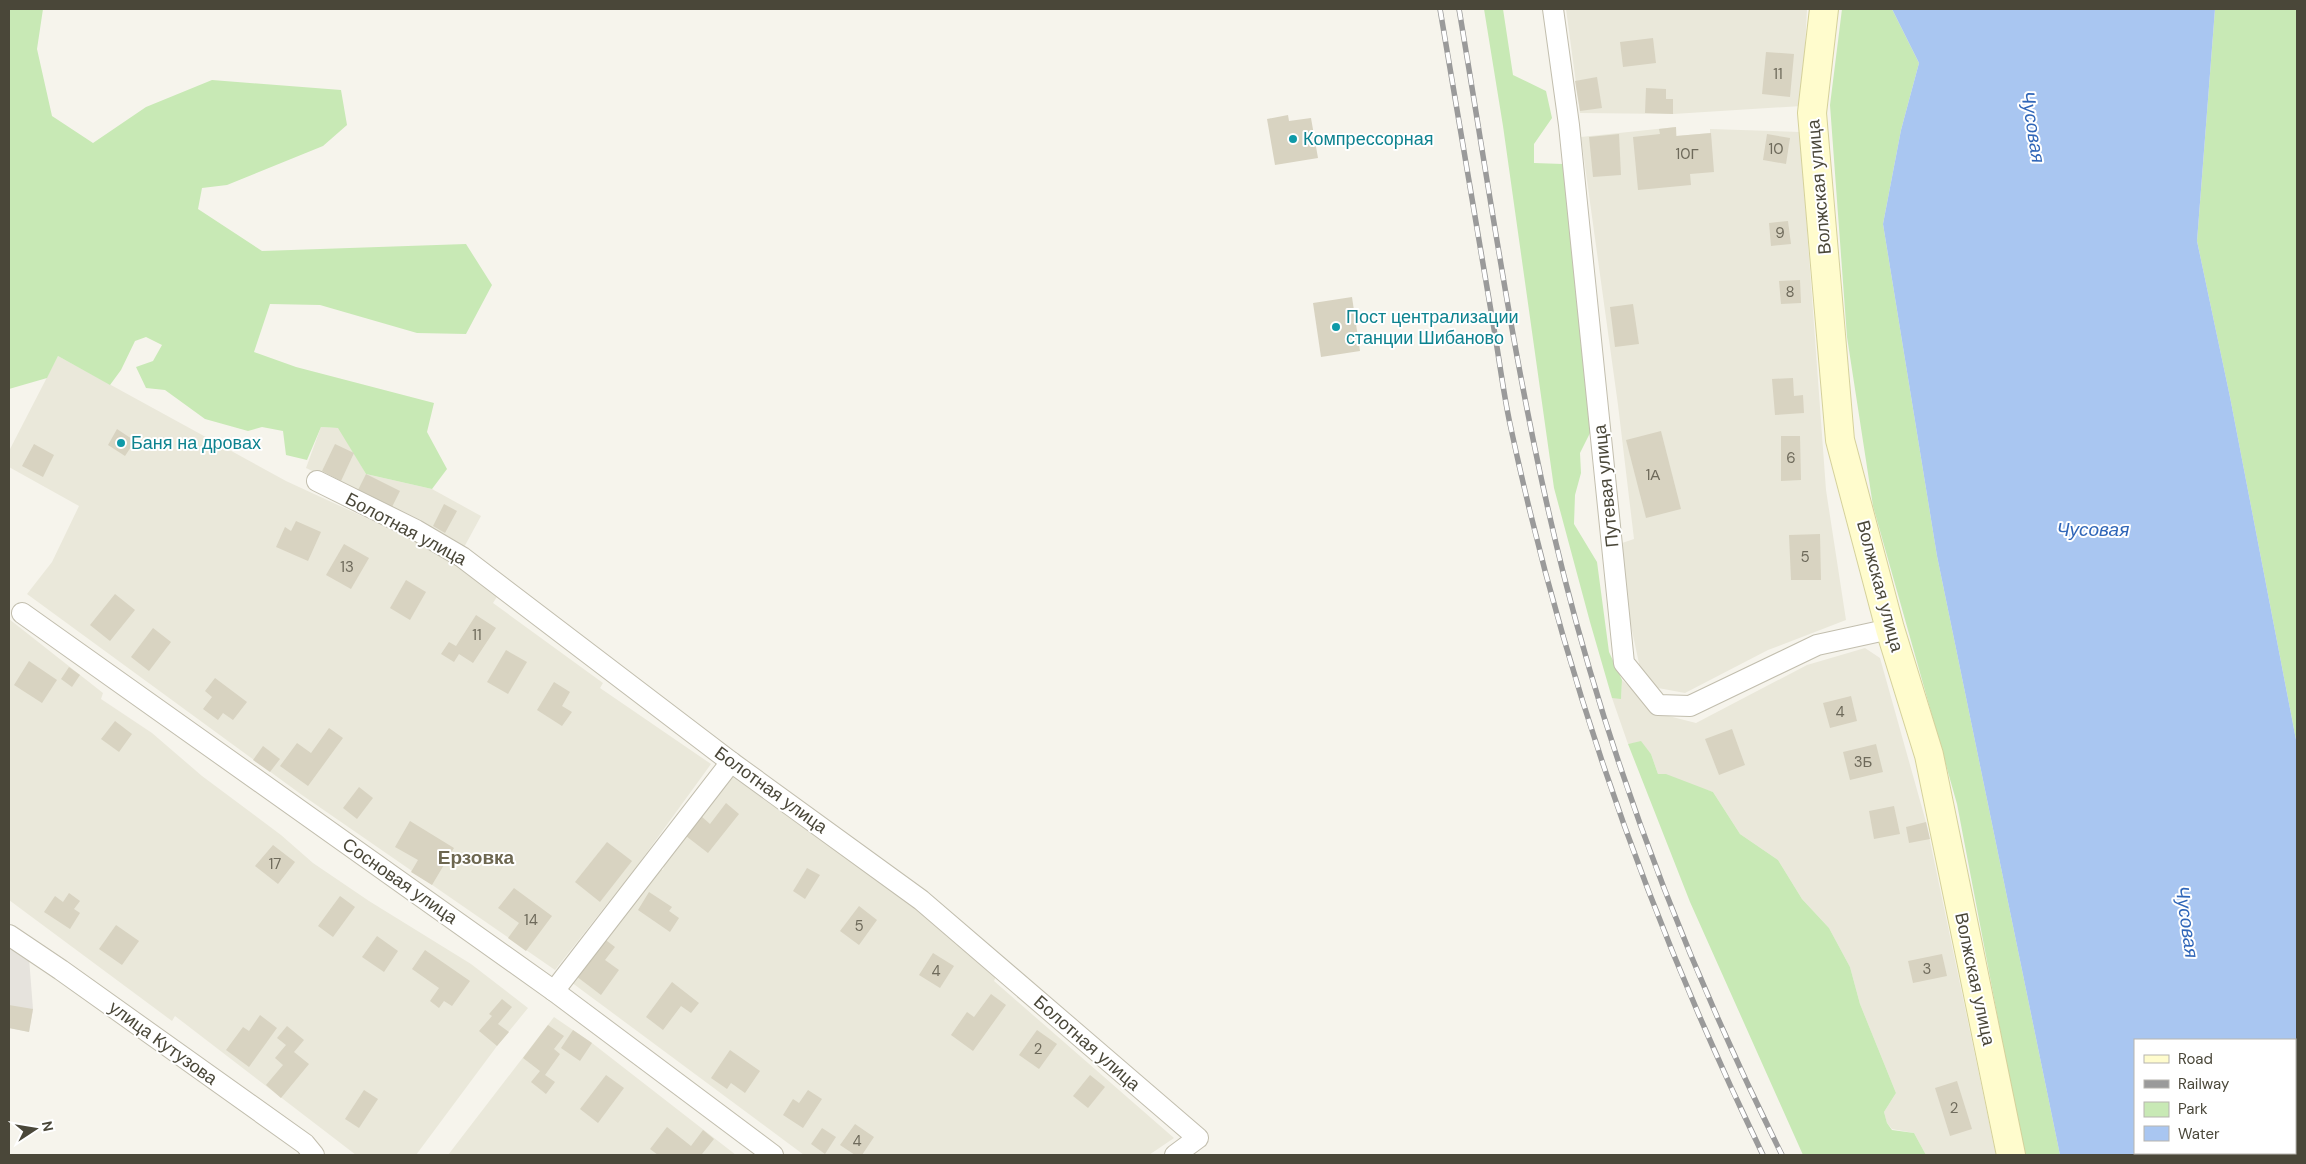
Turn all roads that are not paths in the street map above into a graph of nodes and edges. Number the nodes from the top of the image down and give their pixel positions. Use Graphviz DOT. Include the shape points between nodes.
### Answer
graph roads {
  1 [pos="1553,9"];
  2 [pos="1824,9"];
  3 [pos="317,481"];
  4 [pos="22,613"];
  5 [pos="1890,629"];
  6 [pos="732,762"];
  7 [pos="9,935"];
  8 [pos="554,991"];
  9 [pos="314,1155"];
  10 [pos="773,1155"];
  11 [pos="1175,1155"];
  12 [pos="2011,1155"];
  1 -- 5 [label="street, Путевая улица" via="1572,151 1624,663 1658,705 1690,706 1817,645"];
  2 -- 5 [label="street, Волжская улица" via="1812,112 1840,440"];
  3 -- 6 [label="street, Болотная улица" via="416,530 462,557"];
  4 -- 8 [label="street, Сосновая улица"];
  5 -- 12 [label="street, Волжская улица" via="1929,755"];
  6 -- 8 [label="street"];
  6 -- 11 [label="street, Болотная улица" via="920,900 1198,1138"];
  7 -- 9 [label="street, улица Кутузова" via="296,1138"];
  8 -- 10 [label="street, Сосновая улица"];
}
